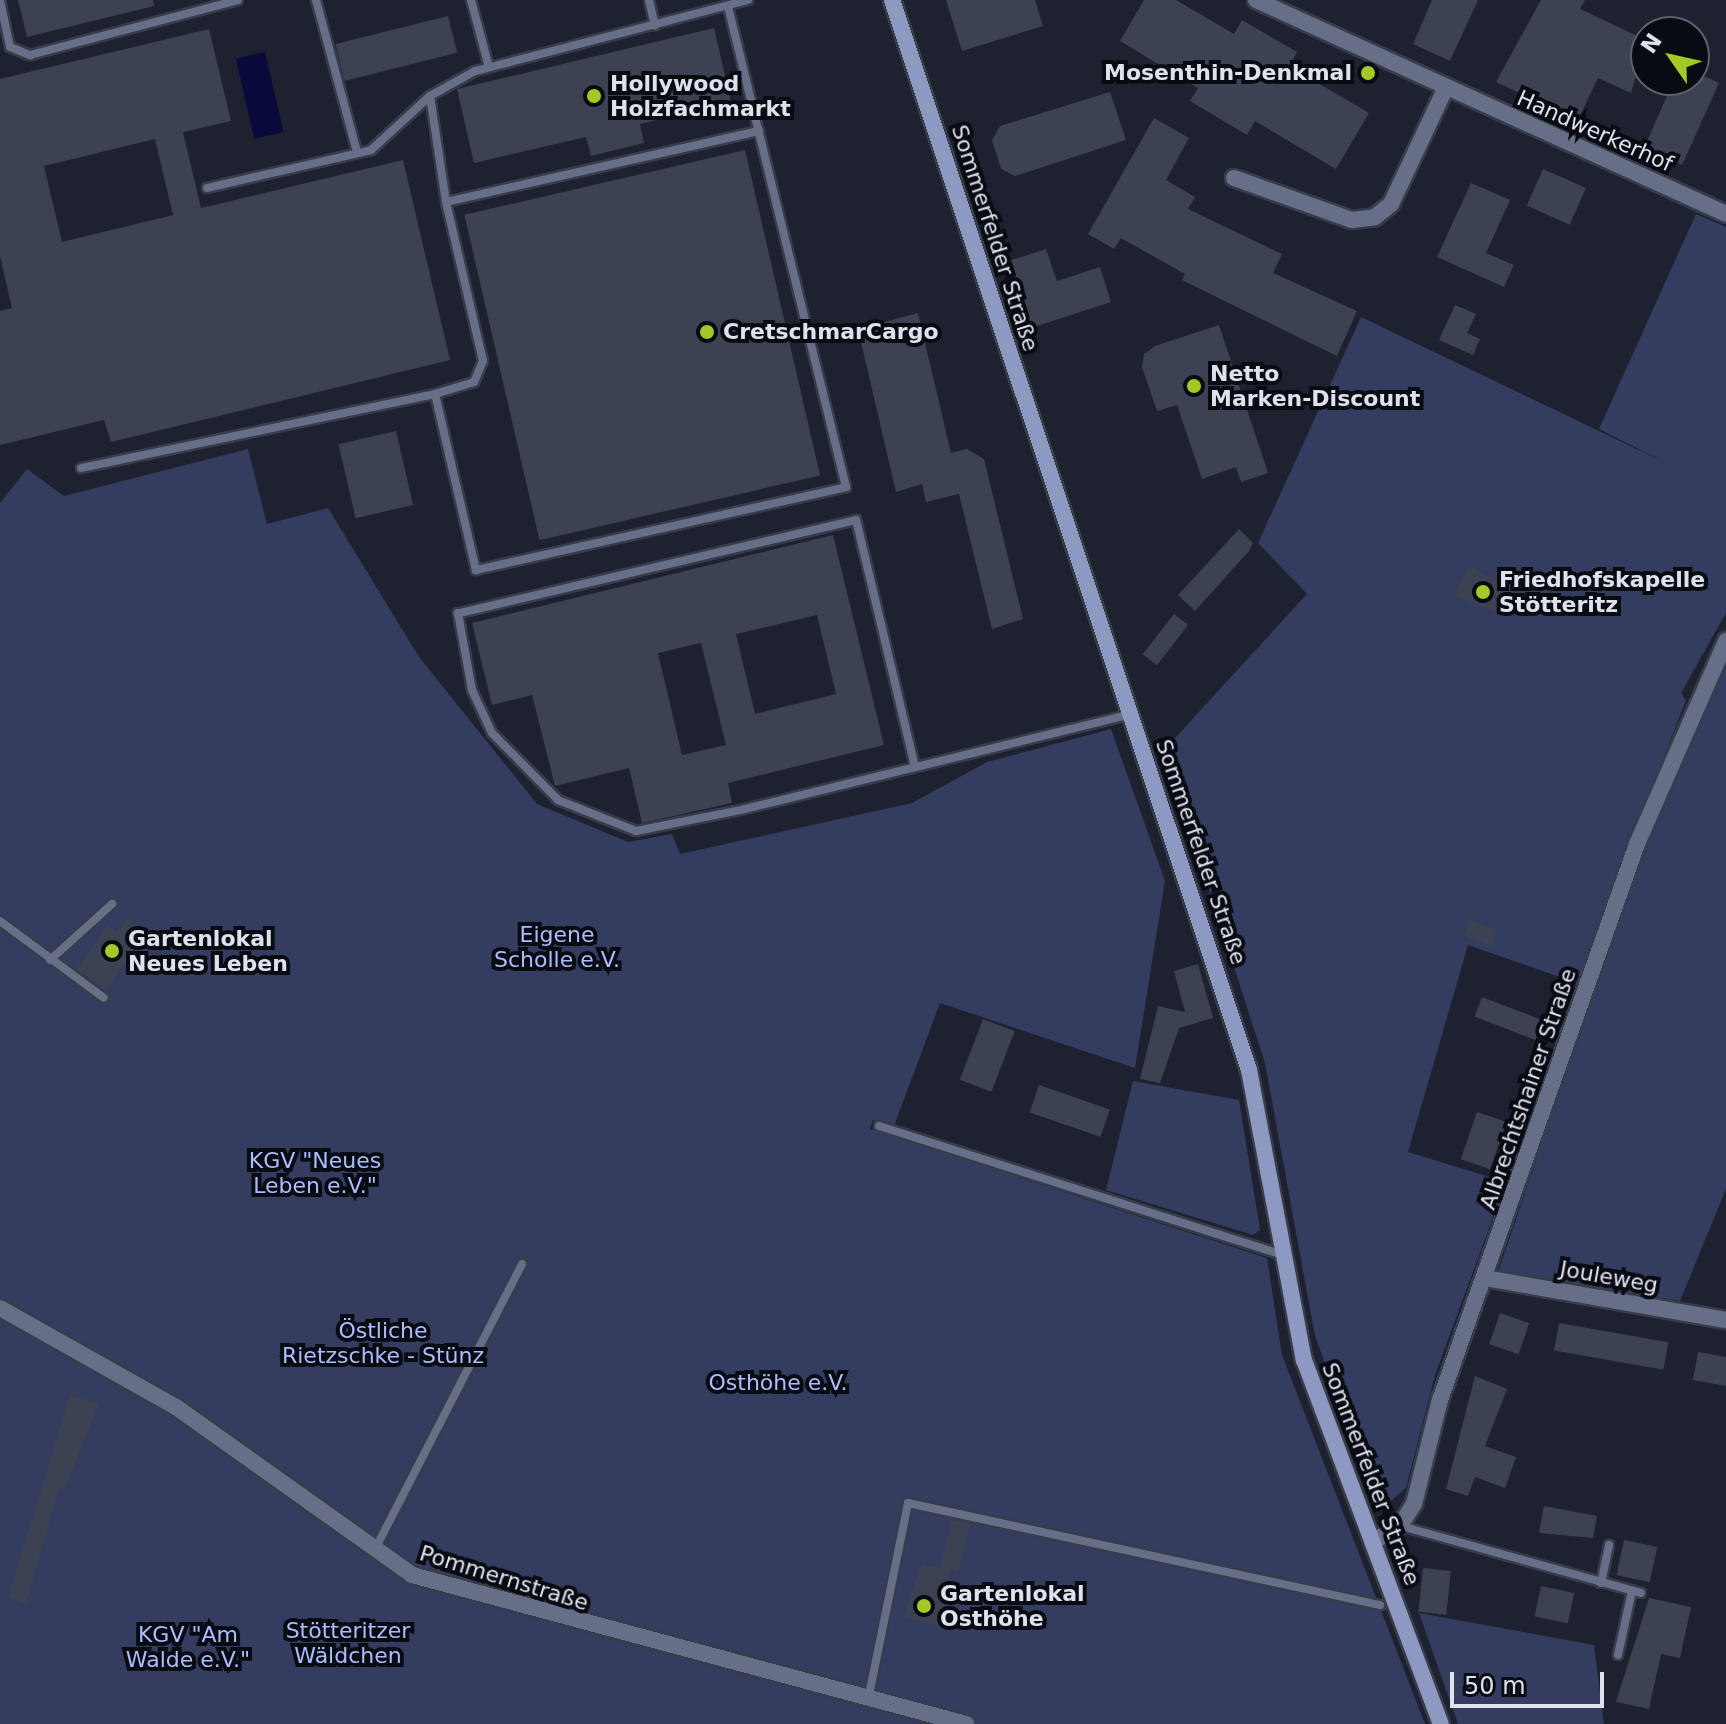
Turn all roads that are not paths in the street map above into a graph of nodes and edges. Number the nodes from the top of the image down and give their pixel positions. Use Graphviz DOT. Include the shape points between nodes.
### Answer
graph roads {
  1 [pos="0,0"];
  2 [pos="238,0"];
  3 [pos="316,0"];
  4 [pos="471,0"];
  5 [pos="649,0"];
  6 [pos="748,0"];
  7 [pos="892,0"];
  8 [pos="1256,0"];
  9 [pos="728,6"];
  10 [pos="655,25"];
  11 [pos="489,67"];
  12 [pos="1445,89"];
  13 [pos="430,96"];
  14 [pos="759,131"];
  15 [pos="357,152"];
  16 [pos="1234,178"];
  17 [pos="207,188"];
  18 [pos="446,202"];
  19 [pos="1726,214"];
  20 [pos="435,394"];
  21 [pos="81,468"];
  22 [pos="1726,641"];
  23 [pos="1131,714"];
  24 [pos="915,767"];
  25 [pos="112,904"];
  26 [pos="0,921"];
  27 [pos="50,960"];
  28 [pos="104,998"];
  29 [pos="879,1126"];
  30 [pos="1282,1255"];
  31 [pos="522,1264"];
  32 [pos="1485,1278"];
  33 [pos="0,1308"];
  34 [pos="1726,1320"];
  35 [pos="1400,1526"];
  36 [pos="1372,1542"];
  37 [pos="1609,1545"];
  38 [pos="373,1552"];
  39 [pos="1601,1583"];
  40 [pos="1380,1605"];
  41 [pos="1618,1655"];
  42 [pos="868,1701"];
  43 [pos="966,1724"];
  44 [pos="1441,1724"];
  1 -- 2 [label="lane" via="10,47 30,55"];
  3 -- 15 [label="lane"];
  4 -- 11 [label="lane"];
  5 -- 10 [label="lane"];
  6 -- 9 [label="lane"];
  7 -- 23 [label="main road, Sommerfelder Straße"];
  8 -- 12 [label="street, Handwerkerhof"];
  9 -- 10 [label="lane"];
  9 -- 14 [label="lane"];
  10 -- 11 [label="lane"];
  11 -- 13 [label="lane"];
  12 -- 16 [label="street" via="1391,204 1375,217 1352,220"];
  12 -- 19 [label="street, Handwerkerhof"];
  13 -- 15 [label="lane" via="371,150"];
  13 -- 18 [label="lane"];
  14 -- 18 [label="lane"];
  14 -- 20 [label="lane" via="846,487 476,570"];
  15 -- 17 [label="lane"];
  18 -- 20 [label="lane" via="483,361 474,382"];
  20 -- 21 [label="lane"];
  22 -- 32 [label="street, Albrechtshainer Straße" via="1637,844"];
  23 -- 24 [label="lane"];
  23 -- 30 [label="main road, Sommerfelder Straße" via="1249,1070"];
  24 -- 24 [label="lane" via="856,520 458,613 472,690 492,733 558,800 636,831"];
  25 -- 27 [label="lane"];
  26 -- 27 [label="lane"];
  27 -- 28 [label="lane"];
  29 -- 30 [label="lane"];
  30 -- 36 [label="main road, Sommerfelder Straße" via="1304,1360"];
  31 -- 38 [label="lane"];
  32 -- 34 [label="street, Jouleweg"];
  32 -- 35 [label="street, Albrechtshainer Straße" via="1440,1400 1414,1504"];
  33 -- 38 [label="street, Pommernstraße" via="176,1407"];
  35 -- 36 [label="street"];
  35 -- 39 [label="lane"];
  36 -- 44 [label="main road, Sommerfelder Straße"];
  37 -- 39 [label="lane"];
  38 -- 42 [label="street, Pommernstraße" via="470,1595"];
  39 -- 41 [label="lane" via="1636,1592"];
  40 -- 42 [label="lane" via="908,1503"];
  42 -- 43 [label="street, Pommernstraße"];
}
